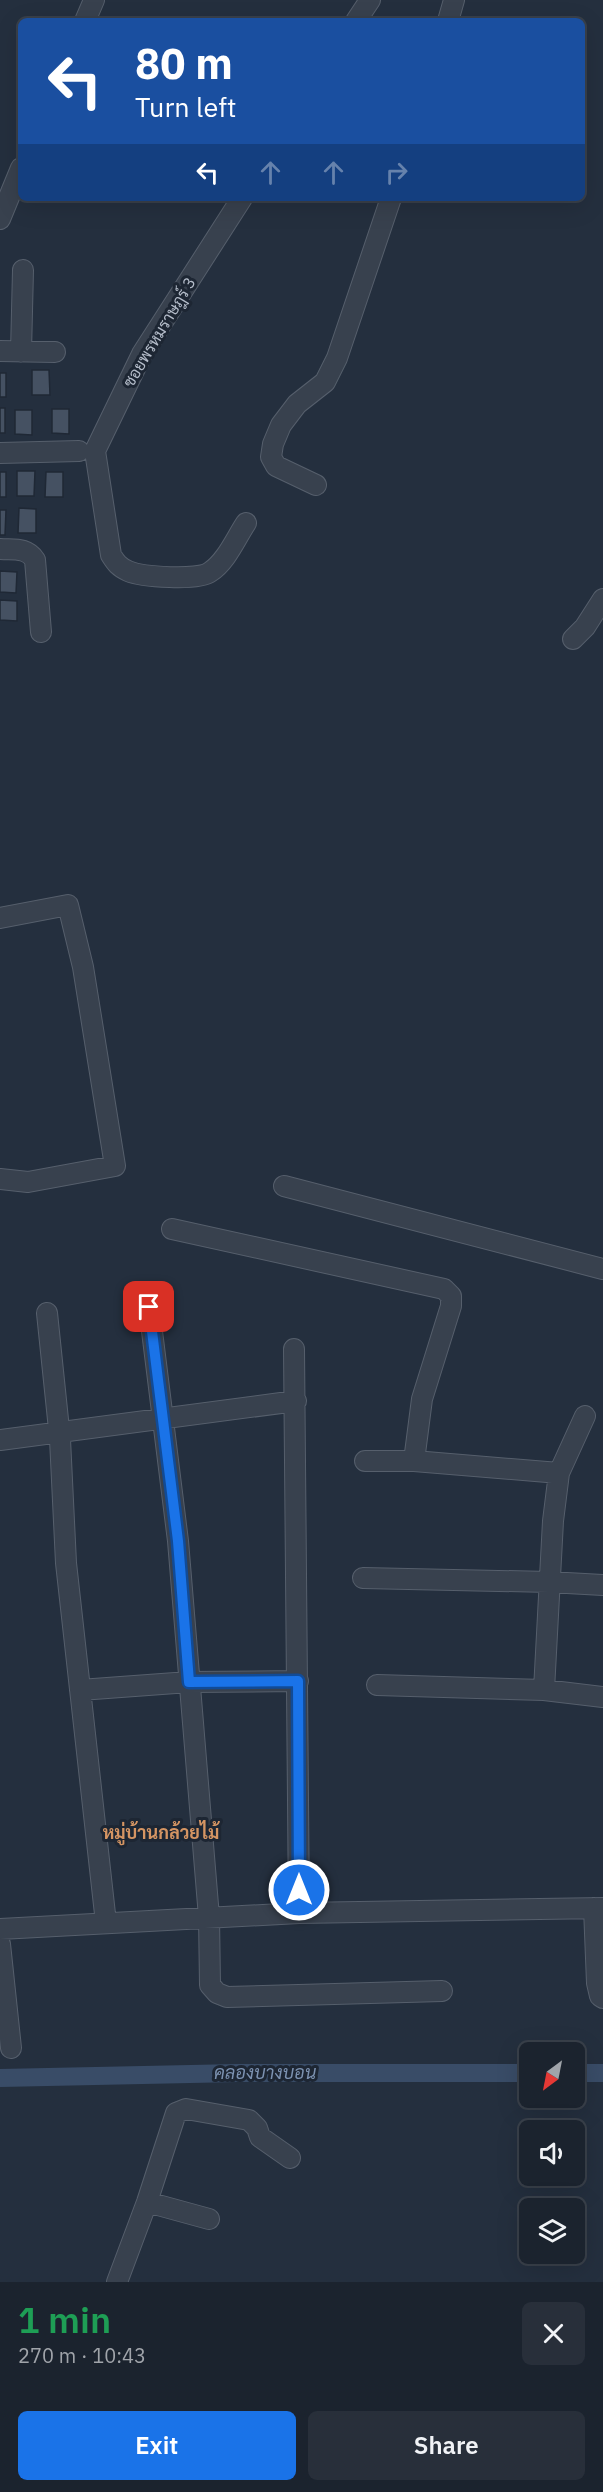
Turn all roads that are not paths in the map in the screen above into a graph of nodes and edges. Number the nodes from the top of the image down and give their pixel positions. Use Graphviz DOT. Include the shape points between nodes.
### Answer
graph roads {
  1 [pos="94,0"];
  2 [pos="370,0"];
  3 [pos="454,0"];
  4 [pos="87,18"];
  5 [pos="358,18"];
  6 [pos="449,18"];
  7 [pos="18,175"];
  8 [pos="240,201"];
  9 [pos="390,201"];
  10 [pos="0,219"];
  11 [pos="23,270"];
  12 [pos="0,351"];
  13 [pos="21,352"];
  14 [pos="55,352"];
  15 [pos="78,451"];
  16 [pos="0,453"];
  17 [pos="316,485"];
  18 [pos="246,523"];
  19 [pos="0,549"];
  20 [pos="603,598"];
  21 [pos="41,632"];
  22 [pos="573,639"];
  23 [pos="0,918"];
  24 [pos="0,1176"];
  25 [pos="284,1186"];
  26 [pos="172,1229"];
  27 [pos="603,1269"];
  28 [pos="149,1307"];
  29 [pos="47,1313"];
  30 [pos="294,1349"];
  31 [pos="296,1401"];
  32 [pos="585,1416"];
  33 [pos="164,1418"];
  34 [pos="60,1433"];
  35 [pos="0,1440"];
  36 [pos="365,1461"];
  37 [pos="414,1461"];
  38 [pos="559,1473"];
  39 [pos="363,1578"];
  40 [pos="549,1581"];
  41 [pos="603,1585"];
  42 [pos="298,1681"];
  43 [pos="189,1682"];
  44 [pos="377,1685"];
  45 [pos="80,1690"];
  46 [pos="544,1690"];
  47 [pos="603,1697"];
  48 [pos="598,1908"];
  49 [pos="299,1912"];
  50 [pos="209,1917"];
  51 [pos="106,1923"];
  52 [pos="0,1929"];
  53 [pos="0,1944"];
  54 [pos="442,1991"];
  55 [pos="603,1998"];
  56 [pos="11,2048"];
  57 [pos="290,2158"];
  58 [pos="147,2202"];
  59 [pos="209,2219"];
  60 [pos="117,2282"];
  1 -- 4 [label="street"];
  2 -- 5 [label="street"];
  3 -- 6 [label="street"];
  7 -- 10 [label="street"];
  8 -- 18 [label="street, ซอยพรหมราษฎร์ 3" via="142,354 95,451 111,555 117,566 129,572 204,576 214,570"];
  9 -- 17 [label="street" via="337,358 325,382 297,404 281,424 273,444 276,466"];
  11 -- 13 [label="street"];
  12 -- 13 [label="street"];
  13 -- 14 [label="street"];
  15 -- 16 [label="street"];
  19 -- 21 [label="street" via="30,552 35,560"];
  20 -- 22 [label="street"];
  23 -- 24 [label="street" via="68,905 83,967 115,1166 28,1182"];
  25 -- 27 [label="street"];
  26 -- 37 [label="street" via="444,1289 451,1296 452,1306 422,1399"];
  28 -- 33 [label="street"];
  29 -- 34 [label="street"];
  30 -- 31 [label="street"];
  31 -- 33 [label="street"];
  31 -- 42 [label="street"];
  32 -- 38 [label="street"];
  33 -- 34 [label="street"];
  33 -- 43 [label="street"];
  34 -- 35 [label="street"];
  34 -- 45 [label="street" via="66,1563"];
  36 -- 37 [label="street"];
  37 -- 38 [label="street"];
  38 -- 40 [label="street"];
  39 -- 40 [label="street"];
  40 -- 41 [label="street"];
  40 -- 46 [label="street"];
  42 -- 43 [label="street"];
  42 -- 49 [label="street"];
  43 -- 45 [label="street"];
  43 -- 50 [label="street"];
  44 -- 46 [label="street"];
  45 -- 51 [label="street"];
  46 -- 47 [label="street"];
  48 -- 49 [label="street"];
  48 -- 55 [label="street" via="597,1983"];
  49 -- 50 [label="street"];
  50 -- 51 [label="street"];
  50 -- 54 [label="street" via="210,1985 227,1997"];
  51 -- 52 [label="street"];
  53 -- 56 [label="street"];
  57 -- 58 [label="street" via="260,2137 249,2120 186,2109 176,2113 171,2123"];
  58 -- 59 [label="street"];
  58 -- 60 [label="street"];
}
